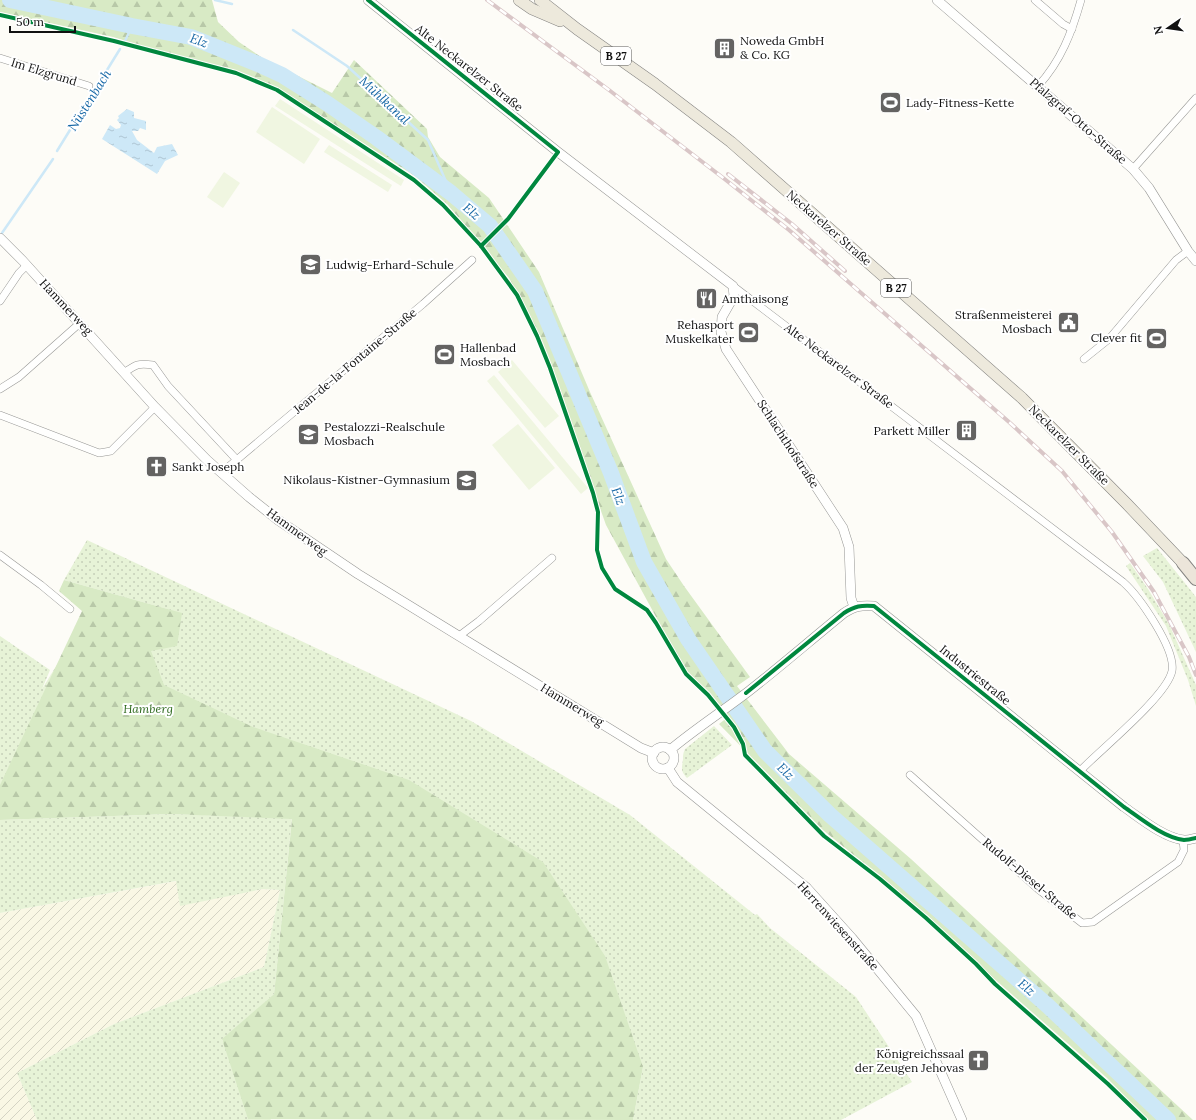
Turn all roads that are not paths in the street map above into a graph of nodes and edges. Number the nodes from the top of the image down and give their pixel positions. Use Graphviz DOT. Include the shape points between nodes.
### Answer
graph roads {
  1 [pos="368,0"];
  2 [pos="519,0"];
  3 [pos="540,0"];
  4 [pos="937,0"];
  5 [pos="1035,0"];
  6 [pos="1081,0"];
  7 [pos="577,29"];
  8 [pos="1072,29"];
  9 [pos="0,58"];
  10 [pos="89,86"];
  11 [pos="1038,86"];
  12 [pos="1196,98"];
  13 [pos="1133,169"];
  14 [pos="0,238"];
  15 [pos="1188,251"];
  16 [pos="472,260"];
  17 [pos="1196,261"];
  18 [pos="27,265"];
  19 [pos="733,286"];
  20 [pos="0,301"];
  21 [pos="80,323"];
  22 [pos="1084,359"];
  23 [pos="124,373"];
  24 [pos="0,389"];
  25 [pos="155,407"];
  26 [pos="0,415"];
  27 [pos="236,460"];
  28 [pos="221,473"];
  29 [pos="0,555"];
  30 [pos="552,558"];
  31 [pos="1183,563"];
  32 [pos="1196,573"];
  33 [pos="1196,579"];
  34 [pos="854,606"];
  35 [pos="70,608"];
  36 [pos="459,636"];
  37 [pos="670,750"];
  38 [pos="654,753"];
  39 [pos="668,768"];
  40 [pos="1080,771"];
  41 [pos="910,775"];
  42 [pos="1196,838"];
  43 [pos="1183,840"];
  44 [pos="962,1120"];
  1 -- 19 [label="street, Alte Neckarelzer Straße" via="542,139"];
  2 -- 7 [label="main road, B 27" via="532,9"];
  3 -- 7 [label="main road, Neckarelzer Straße / B 27"];
  4 -- 11 [label="street, Pfalzgraf-Otto-Straße"];
  5 -- 8 [label="street"];
  6 -- 8 [label="street"];
  7 -- 31 [label="main road, Neckarelzer Straße / B 27" via="731,142 1016,393"];
  8 -- 11 [label="street" via="1062,53 1050,73"];
  9 -- 10 [label="street, Im Elzgrund"];
  11 -- 13 [label="street, Pfalzgraf-Otto-Straße"];
  12 -- 13 [label="street"];
  13 -- 15 [label="street, Pfalzgraf-Otto-Straße" via="1149,188"];
  14 -- 18 [label="street, Hammerweg"];
  15 -- 17 [label="street, Pfalzgraf-Otto-Straße"];
  15 -- 22 [label="street" via="1176,260 1109,339"];
  16 -- 27 [label="street, Jean-de-la-Fontaine-Straße"];
  18 -- 20 [label="street"];
  18 -- 21 [label="street, Hammerweg"];
  19 -- 34 [label="street, Schlachthofstraße" via="734,296 722,317 720,332 726,349 842,528 849,547 851,598"];
  19 -- 40 [label="street, Alte Neckarelzer Straße" via="1123,582 1145,608 1161,633 1172,671 1166,684 1152,702"];
  21 -- 23 [label="street, Hammerweg"];
  21 -- 24 [label="street" via="19,377"];
  23 -- 25 [label="street, Hammerweg"];
  23 -- 27 [label="street" via="141,363 153,365 168,386"];
  25 -- 26 [label="street" via="111,451 99,453"];
  25 -- 28 [label="street, Hammerweg"];
  27 -- 28 [label="street, Jean-de-la-Fontaine-Straße"];
  28 -- 36 [label="street, Hammerweg" via="278,520 330,556"];
  29 -- 35 [label="street"];
  30 -- 36 [label="street"];
  31 -- 32 [label="highway, B 27"];
  31 -- 33 [label="highway, B 27"];
  34 -- 37 [label="street"];
  34 -- 40 [label="street, Industriestraße" via="874,606"];
  36 -- 38 [label="street, Hammerweg" via="641,748"];
  37 -- 38 [label="street" via="661,748"];
  37 -- 39 [label="street" via="674,760"];
  38 -- 39 [label="street" via="653,760 656,766"];
  39 -- 44 [label="street, Herrenwiesenstraße" via="677,782 807,888 852,938 916,1016"];
  40 -- 43 [label="street, Industriestraße" via="1160,832"];
  41 -- 43 [label="street, Rudolf-Diesel-Straße" via="1038,889 1082,923 1093,922 1178,862 1184,850"];
  42 -- 43 [label="street, Industriestraße"];
}
